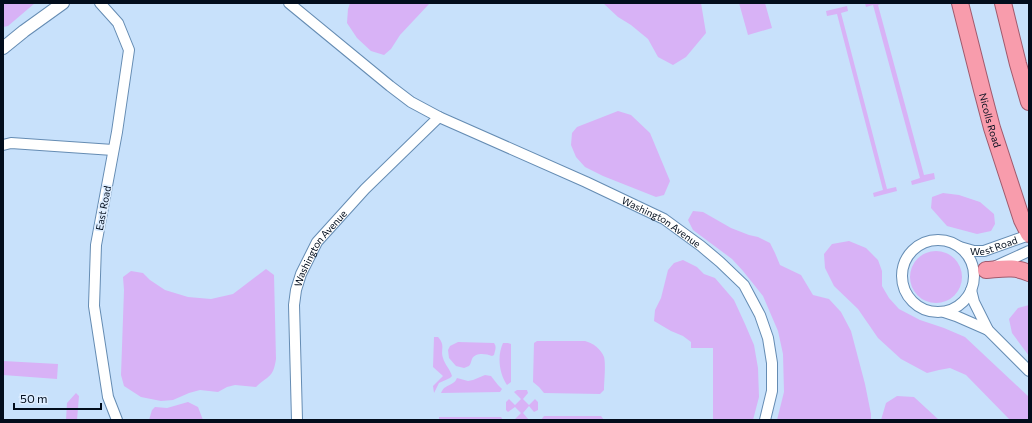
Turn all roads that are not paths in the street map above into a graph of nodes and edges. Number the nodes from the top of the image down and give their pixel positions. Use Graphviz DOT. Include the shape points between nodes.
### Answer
graph roads {
  1 [pos="63,3"];
  2 [pos="100,3"];
  3 [pos="289,3"];
  4 [pos="960,3"];
  5 [pos="1003,3"];
  6 [pos="3,48"];
  7 [pos="1029,102"];
  8 [pos="439,117"];
  9 [pos="3,145"];
  10 [pos="113,150"];
  11 [pos="1029,234"];
  12 [pos="958,246"];
  13 [pos="1029,251"];
  14 [pos="986,270"];
  15 [pos="1029,273"];
  16 [pos="972,288"];
  17 [pos="944,312"];
  18 [pos="988,330"];
  19 [pos="1029,371"];
  20 [pos="117,420"];
  21 [pos="297,420"];
  22 [pos="765,420"];
  1 -- 6 [label="street"];
  2 -- 10 [label="street, East Road" via="118,23 129,50"];
  3 -- 8 [label="street, Washington Avenue" via="411,102"];
  4 -- 11 [label="highway, Nicolls Road" via="992,128"];
  5 -- 7 [label="highway"];
  8 -- 21 [label="street, Washington Avenue" via="365,189 317,242 301,274 294,305"];
  8 -- 22 [label="street, Washington Avenue" via="664,219 720,262 744,285 760,315 768,338 772,390"];
  9 -- 10 [label="street" via="11,143"];
  10 -- 20 [label="street, East Road" via="96,245 94,306 108,397"];
  11 -- 12 [label="street, West Road" via="984,251"];
  12 -- 16 [label="street" via="970,259 973,268"];
  12 -- 17 [label="street" via="948,241 927,241 909,253 901,274 906,295 914,303 923,309"];
  13 -- 14 [label="street, West Road"];
  14 -- 15 [label="highway" via="1014,268"];
  14 -- 16 [label="street, West Road"];
  16 -- 17 [label="street" via="962,303"];
  16 -- 18 [label="street" via="974,302"];
  17 -- 18 [label="street"];
  18 -- 19 [label="street"];
}
